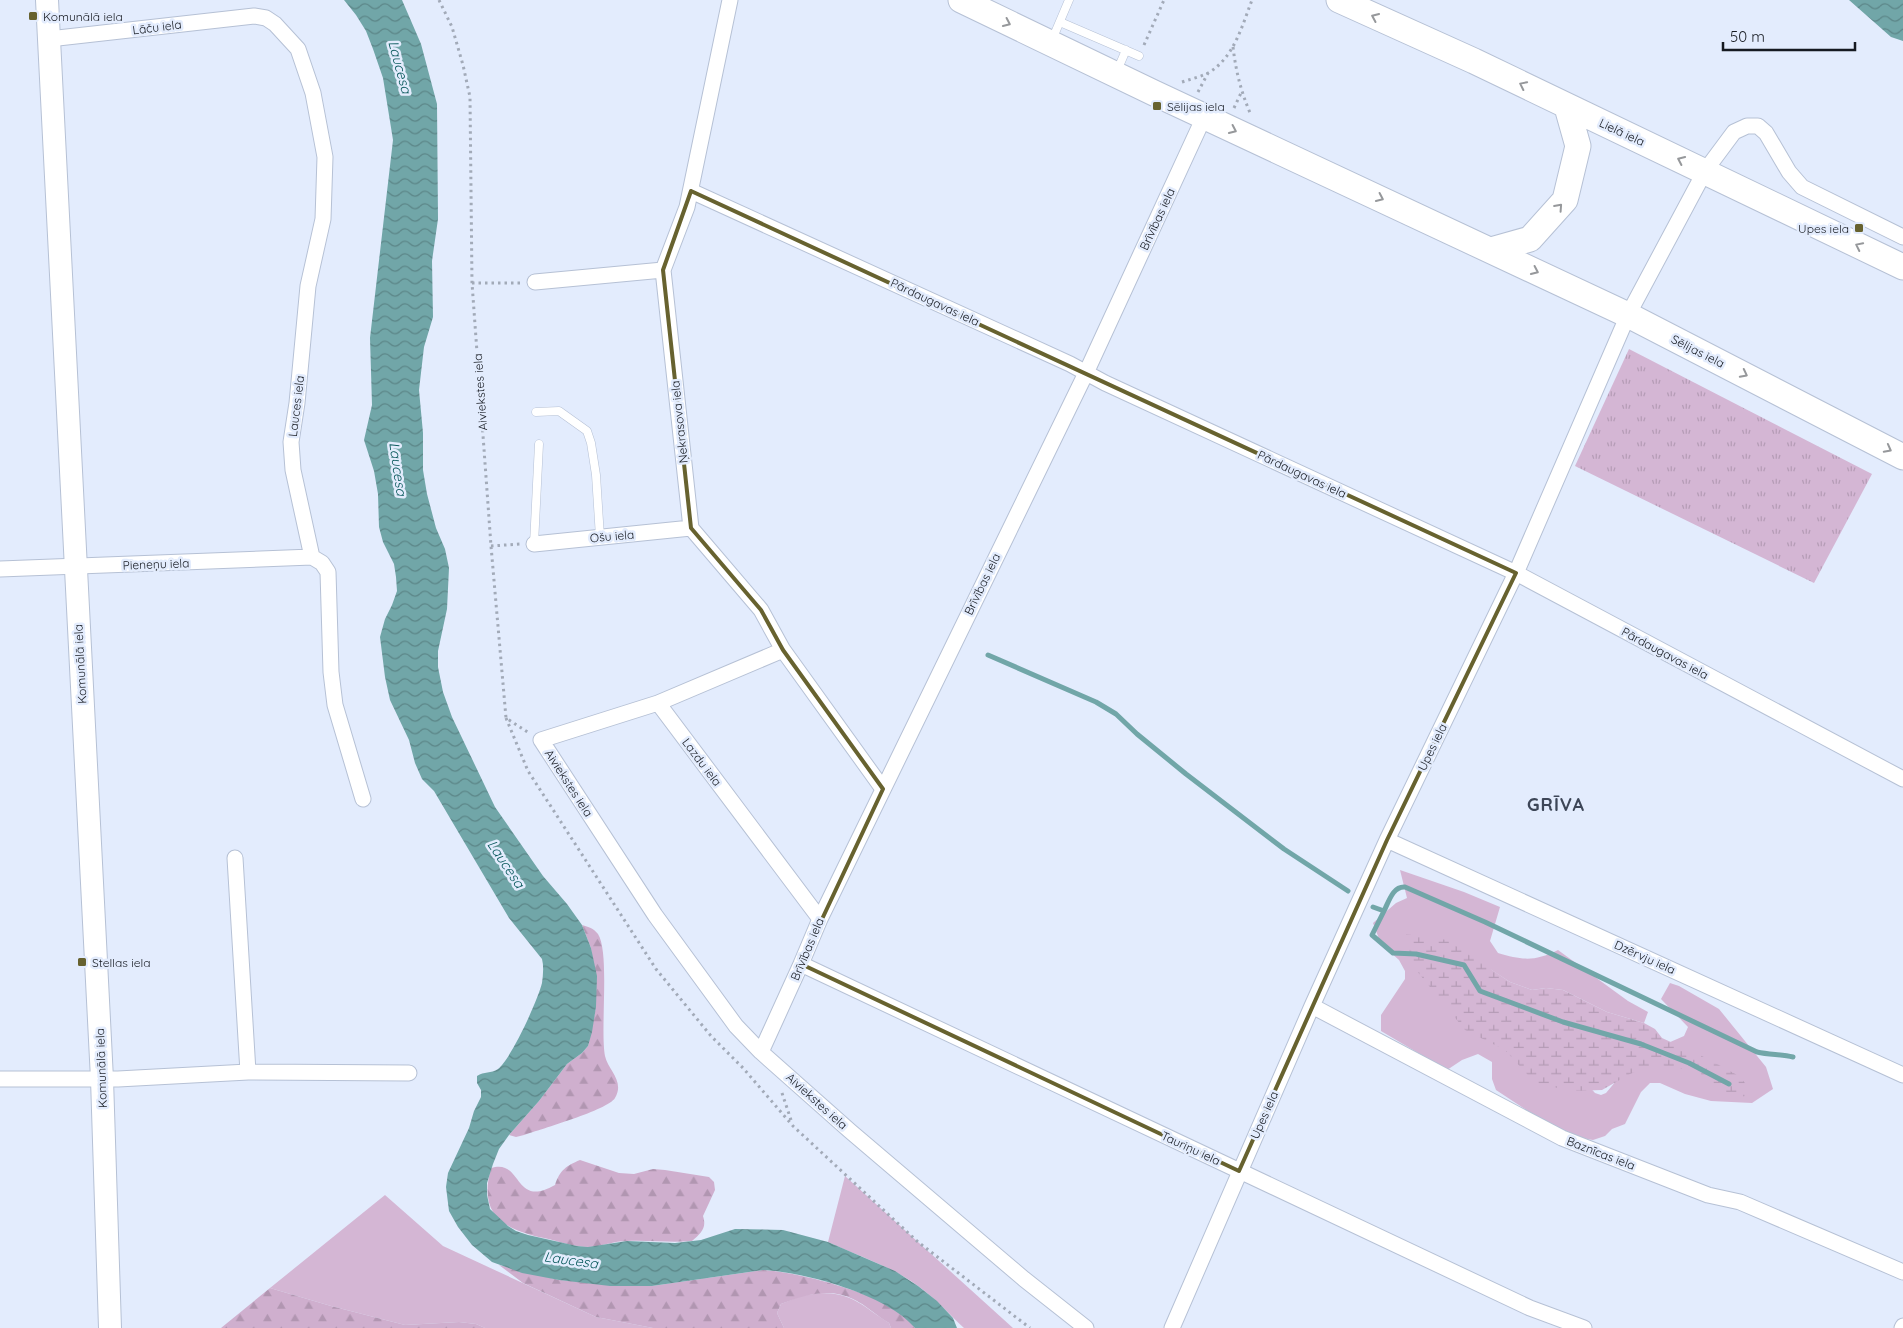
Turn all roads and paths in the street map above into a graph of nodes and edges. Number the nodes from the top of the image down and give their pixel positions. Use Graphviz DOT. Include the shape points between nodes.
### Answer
graph roads {
  1 [pos="47,0"];
  2 [pos="439,0"];
  3 [pos="730,0"];
  4 [pos="1069,0"];
  5 [pos="1164,0"];
  6 [pos="1252,0"];
  7 [pos="1339,0"];
  8 [pos="960,1"];
  9 [pos="266,18"];
  10 [pos="1055,33"];
  11 [pos="49,38"];
  12 [pos="1233,47"];
  13 [pos="1126,50"];
  14 [pos="1139,56"];
  15 [pos="1208,73"];
  16 [pos="1115,75"];
  17 [pos="1177,85"];
  18 [pos="1241,92"];
  19 [pos="1201,105"];
  20 [pos="1566,107"];
  21 [pos="1234,110"];
  22 [pos="1254,122"];
  23 [pos="1705,171"];
  24 [pos="691,190"];
  25 [pos="1903,236"];
  26 [pos="1491,250"];
  27 [pos="1903,267"];
  28 [pos="663,270"];
  29 [pos="536,282"];
  30 [pos="472,284"];
  31 [pos="1628,315"];
  32 [pos="1086,372"];
  33 [pos="536,412"];
  34 [pos="539,444"];
  35 [pos="1903,457"];
  36 [pos="691,528"];
  37 [pos="600,537"];
  38 [pos="534,544"];
  39 [pos="490,546"];
  40 [pos="312,558"];
  41 [pos="76,566"];
  42 [pos="0,569"];
  43 [pos="1516,573"];
  44 [pos="783,650"];
  45 [pos="658,703"];
  46 [pos="541,740"];
  47 [pos="1903,779"];
  48 [pos="883,790"];
  49 [pos="363,799"];
  50 [pos="1387,840"];
  51 [pos="235,858"];
  52 [pos="820,919"];
  53 [pos="801,964"];
  54 [pos="1312,1006"];
  55 [pos="760,1052"];
  56 [pos="248,1072"];
  57 [pos="409,1073"];
  58 [pos="1903,1075"];
  59 [pos="0,1079"];
  60 [pos="102,1079"];
  61 [pos="1239,1170"];
  62 [pos="1903,1272"];
  63 [pos="110,1328"];
  64 [pos="1086,1328"];
  65 [pos="1172,1328"];
  66 [pos="1584,1328"];
  1 -- 11 [label="street, Komunālā iela"];
  2 -- 30 [label="path, Aiviekstes iela" via="452,27 470,97"];
  3 -- 24 [label="street, Ņekrasova iela"];
  4 -- 10 [label="lane"];
  5 -- 14 [label="path"];
  6 -- 12 [label="path"];
  20 -- 7 [label="main road, Lielā iela, one-way"];
  8 -- 10 [label="main road, Sēlijas iela, one-way"];
  9 -- 11 [label="street, Lāču iela" via="254,16"];
  9 -- 40 [label="street, Lauces iela" via="298,49 313,93 325,157 324,219 308,286 291,442 293,470"];
  10 -- 13 [label="lane"];
  10 -- 16 [label="main road, Sēlijas iela"];
  11 -- 41 [label="street, Komunālā iela"];
  12 -- 15 [label="path"];
  12 -- 18 [label="path"];
  13 -- 14 [label="lane"];
  13 -- 16 [label="lane"];
  15 -- 17 [label="path"];
  15 -- 19 [label="path"];
  16 -- 19 [label="main road, Sēlijas iela"];
  18 -- 21 [label="path"];
  18 -- 22 [label="path"];
  19 -- 26 [label="main road, Sēlijas iela, one-way"];
  19 -- 32 [label="street, Brīvības iela"];
  23 -- 20 [label="main road, Lielā iela, one-way"];
  26 -- 20 [label="main road, one-way" via="1530,239 1565,200 1578,146"];
  23 -- 25 [label="street, Upes iela" via="1734,132 1747,126 1758,126 1802,187"];
  27 -- 23 [label="main road, Lielā iela, one-way"];
  23 -- 31 [label="street, Upes iela"];
  24 -- 28 [label="street, Ņekrasova iela"];
  24 -- 32 [label="street, Pārdaugavas iela"];
  26 -- 31 [label="main road, Sēlijas iela, one-way"];
  28 -- 29 [label="street"];
  28 -- 36 [label="street, Ņekrasova iela"];
  29 -- 30 [label="path"];
  30 -- 39 [label="path, Aiviekstes iela"];
  31 -- 35 [label="main road, Sēlijas iela, one-way"];
  31 -- 43 [label="street, Upes iela"];
  32 -- 43 [label="street, Pārdaugavas iela"];
  32 -- 48 [label="street, Brīvības iela"];
  33 -- 37 [label="lane" via="559,411 587,431 596,476"];
  34 -- 38 [label="lane"];
  36 -- 37 [label="street, Ošu iela"];
  36 -- 44 [label="street" via="761,610"];
  37 -- 38 [label="street, Ošu iela"];
  38 -- 39 [label="path"];
  39 -- 46 [label="path, Aiviekstes iela" via="506,718"];
  40 -- 41 [label="street, Pieneņu iela"];
  40 -- 49 [label="street" via="322,563 328,572 335,704"];
  41 -- 42 [label="street, Pieneņu iela"];
  41 -- 60 [label="street, Komunālā iela"];
  43 -- 47 [label="street, Pārdaugavas iela"];
  43 -- 50 [label="street, Upes iela"];
  44 -- 45 [label="street"];
  44 -- 48 [label="street"];
  45 -- 46 [label="street"];
  45 -- 52 [label="street, Lazdu iela"];
  46 -- 55 [label="street, Aiviekstes iela" via="655,915 736,1026"];
  48 -- 52 [label="street, Brīvības iela"];
  50 -- 54 [label="street, Upes iela"];
  50 -- 58 [label="street, Dzērvju iela"];
  51 -- 56 [label="street"];
  52 -- 53 [label="street, Brīvības iela"];
  53 -- 55 [label="street, Brīvības iela"];
  53 -- 61 [label="street, Tauriņu iela"];
  54 -- 61 [label="street, Upes iela"];
  54 -- 62 [label="street, Baznīcas iela" via="1562,1138 1708,1195 1740,1202"];
  55 -- 64 [label="street, Aiviekstes iela" via="1024,1279"];
  56 -- 57 [label="street"];
  56 -- 60 [label="street"];
  59 -- 60 [label="street"];
  60 -- 63 [label="street, Komunālā iela"];
  61 -- 65 [label="street, Upes iela"];
  61 -- 66 [label="street, Tauriņu iela" via="1530,1308"];
}
